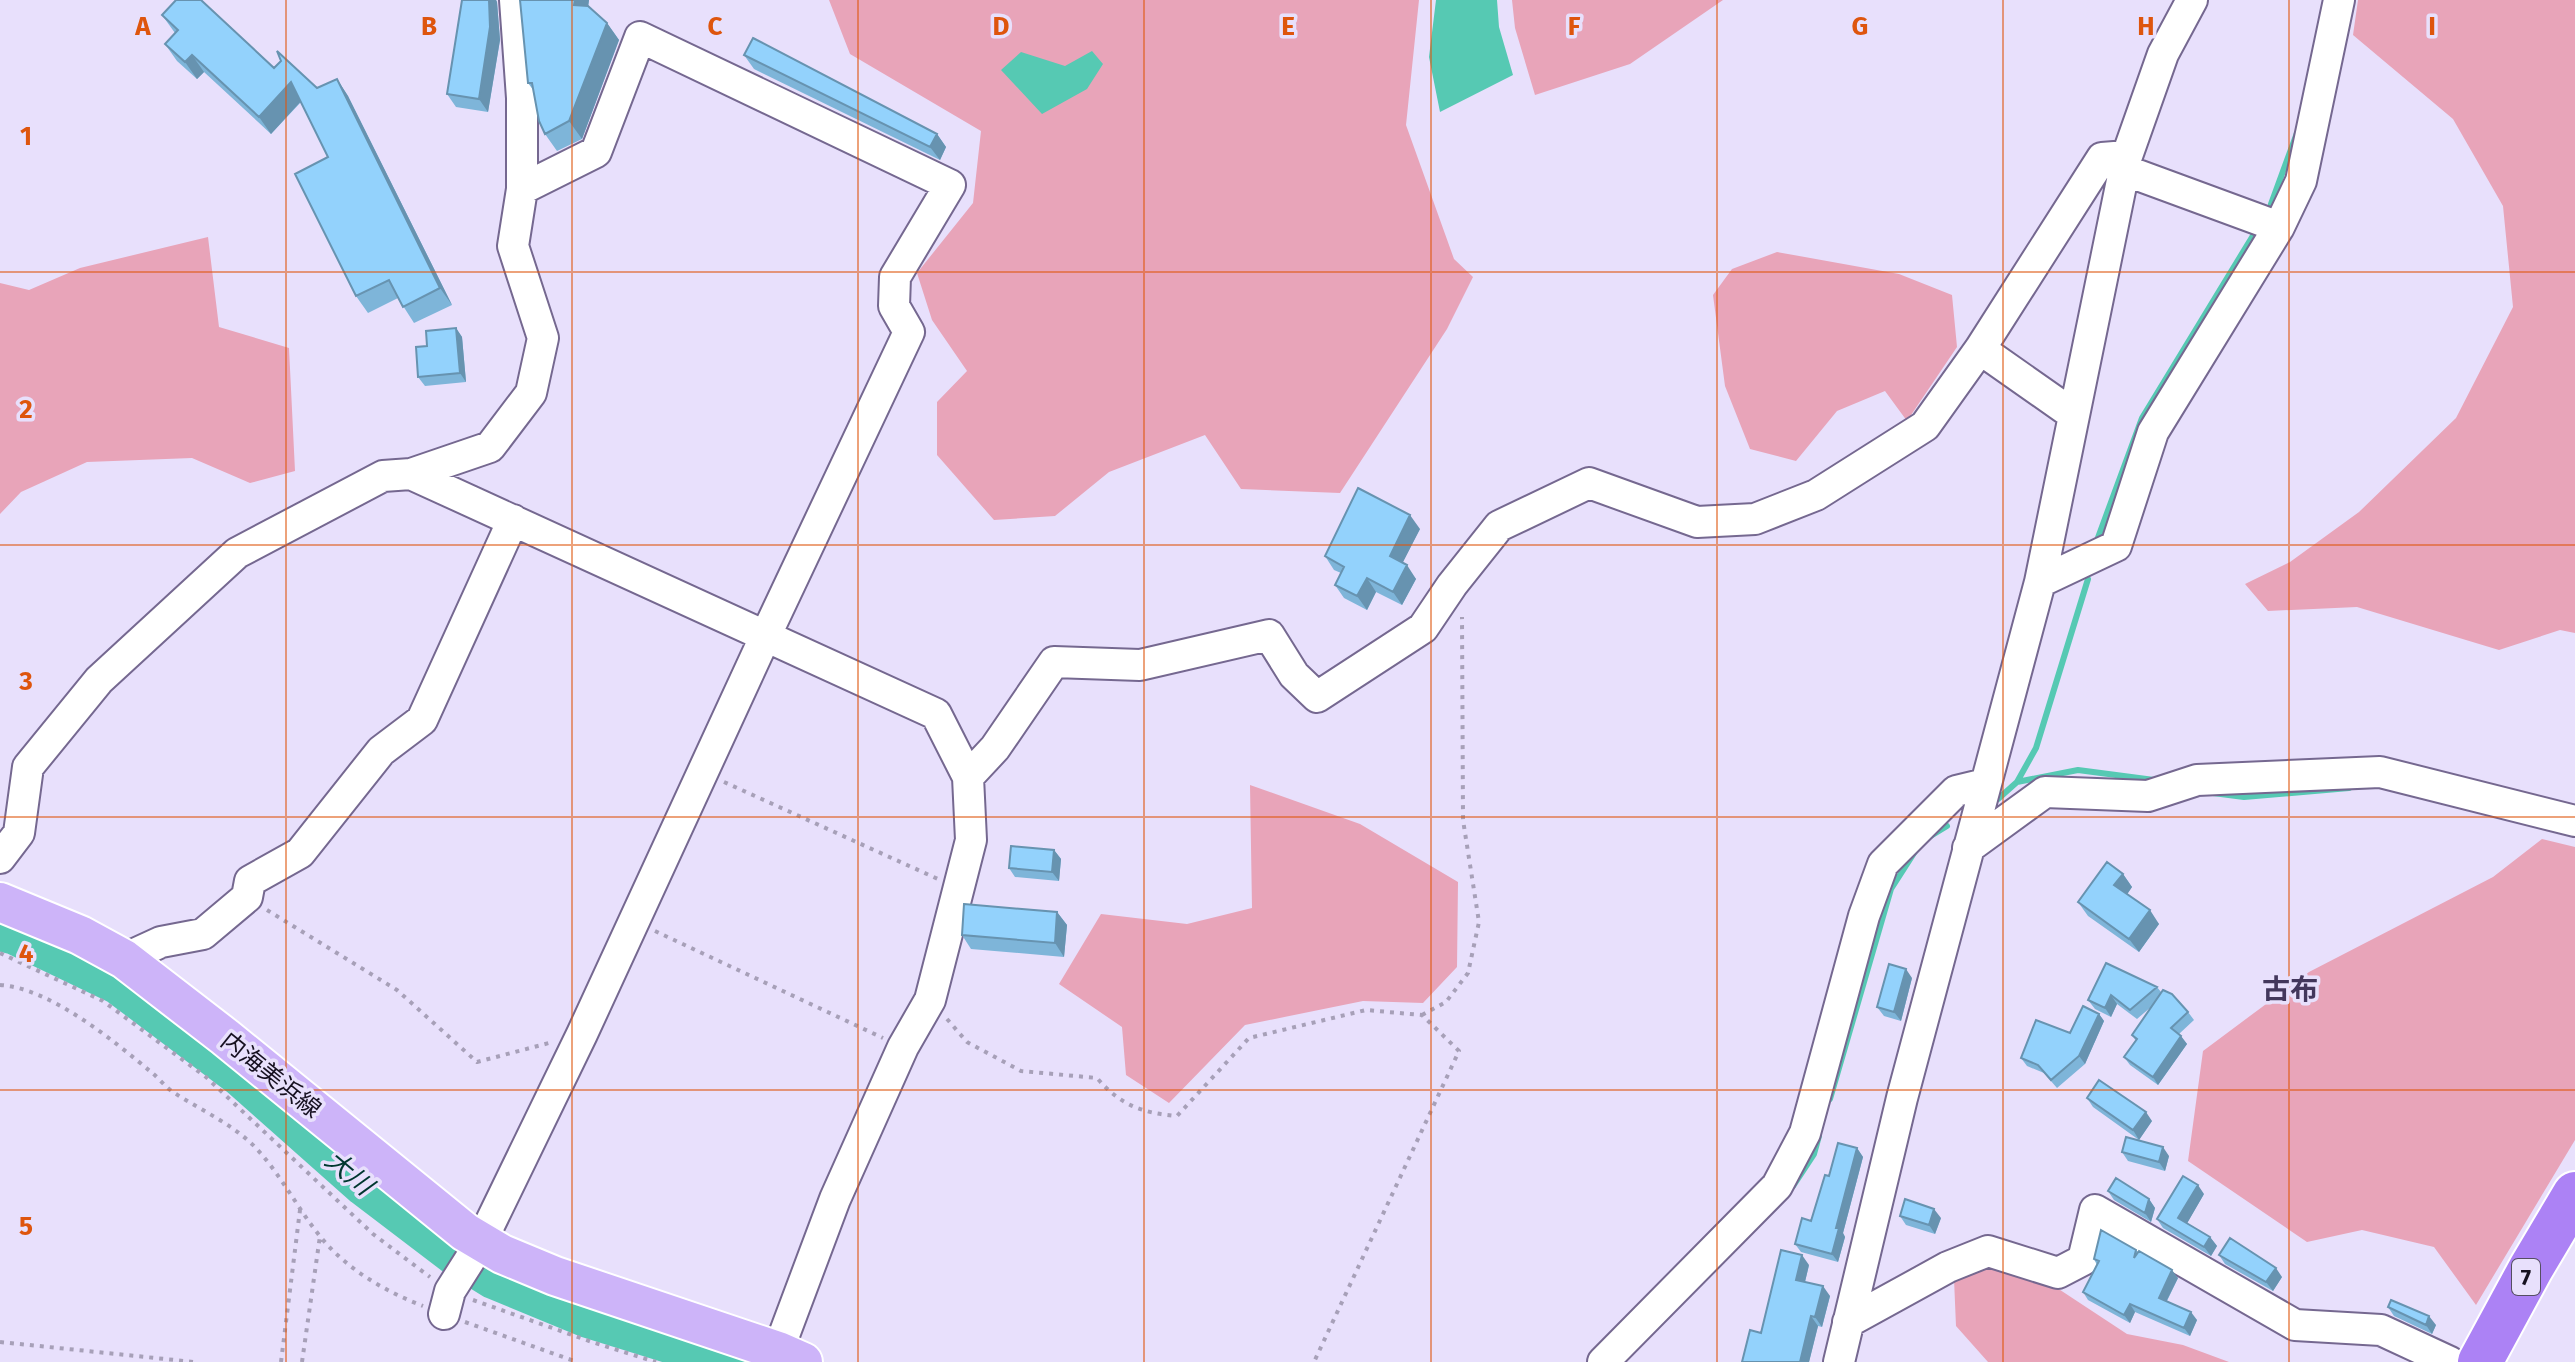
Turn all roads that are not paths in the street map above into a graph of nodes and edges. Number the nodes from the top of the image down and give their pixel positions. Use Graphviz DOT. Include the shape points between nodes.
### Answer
graph roads {
  1 [pos="515,0"];
  2 [pos="2192,0"];
  3 [pos="2339,0"];
  4 [pos="2125,163"];
  5 [pos="522,189"];
  6 [pos="2279,227"];
  7 [pos="1980,349"];
  8 [pos="2074,415"];
  9 [pos="411,474"];
  10 [pos="513,520"];
  11 [pos="2040,582"];
  12 [pos="765,637"];
  13 [pos="968,777"];
  14 [pos="1985,784"];
  15 [pos="2575,821"];
  16 [pos="1968,848"];
  17 [pos="0,858"];
  18 [pos="0,902"];
  19 [pos="124,959"];
  20 [pos="2575,1194"];
  21 [pos="2575,1251"];
  22 [pos="459,1280"];
  23 [pos="1848,1322"];
  24 [pos="790,1356"];
  25 [pos="1603,1362"];
  26 [pos="1839,1362"];
  27 [pos="2450,1362"];
  28 [pos="2480,1362"];
  29 [pos="2515,1362"];
  1 -- 5 [label="street"];
  2 -- 4 [label="street" via="2163,54"];
  3 -- 6 [label="street" via="2301,181"];
  4 -- 6 [label="street"];
  4 -- 7 [label="street" via="2102,158"];
  4 -- 8 [label="street"];
  5 -- 9 [label="street" via="513,246 543,338 531,393 490,447"];
  5 -- 12 [label="street" via="596,152 640,37 950,185 895,277 894,306 909,332"];
  6 -- 11 [label="street" via="2153,432 2116,546"];
  7 -- 8 [label="street"];
  7 -- 13 [label="street" via="1925,426 1816,495 1755,519 1697,522 1589,483 1499,526 1423,628 1317,697 1294,675 1269,635 1140,665 1054,662 995,748"];
  8 -- 11 [label="street"];
  9 -- 10 [label="street"];
  9 -- 17 [label="street" via="383,476 237,553 99,680 28,767 19,833"];
  10 -- 12 [label="street"];
  10 -- 19 [label="street" via="422,720 381,751 300,853 250,881 247,897 203,934 161,942"];
  11 -- 14 [label="street"];
  12 -- 13 [label="street" via="936,714"];
  12 -- 22 [label="street" via="582,1034"];
  13 -- 24 [label="street" via="971,840 930,1000 903,1047 835,1199"];
  14 -- 16 [label="street"];
  14 -- 25 [label="street" via="1956,791 1883,864 1805,1133 1777,1186"];
  15 -- 16 [label="street" via="2380,772 2197,780 2148,796 2045,792"];
  16 -- 23 [label="street"];
  18 -- 19 [label="main road, 内海美浜線"];
  19 -- 22 [label="main road, 内海美浜線" via="465,1232"];
  20 -- 28 [label="highway, 7"];
  21 -- 29 [label="highway, 7"];
  22 -- 24 [label="main road, 内海美浜線" via="502,1254"];
  23 -- 26 [label="street"];
  23 -- 27 [label="street" via="1988,1251 2058,1273 2083,1260 2095,1210 2295,1325 2381,1330"];
}
